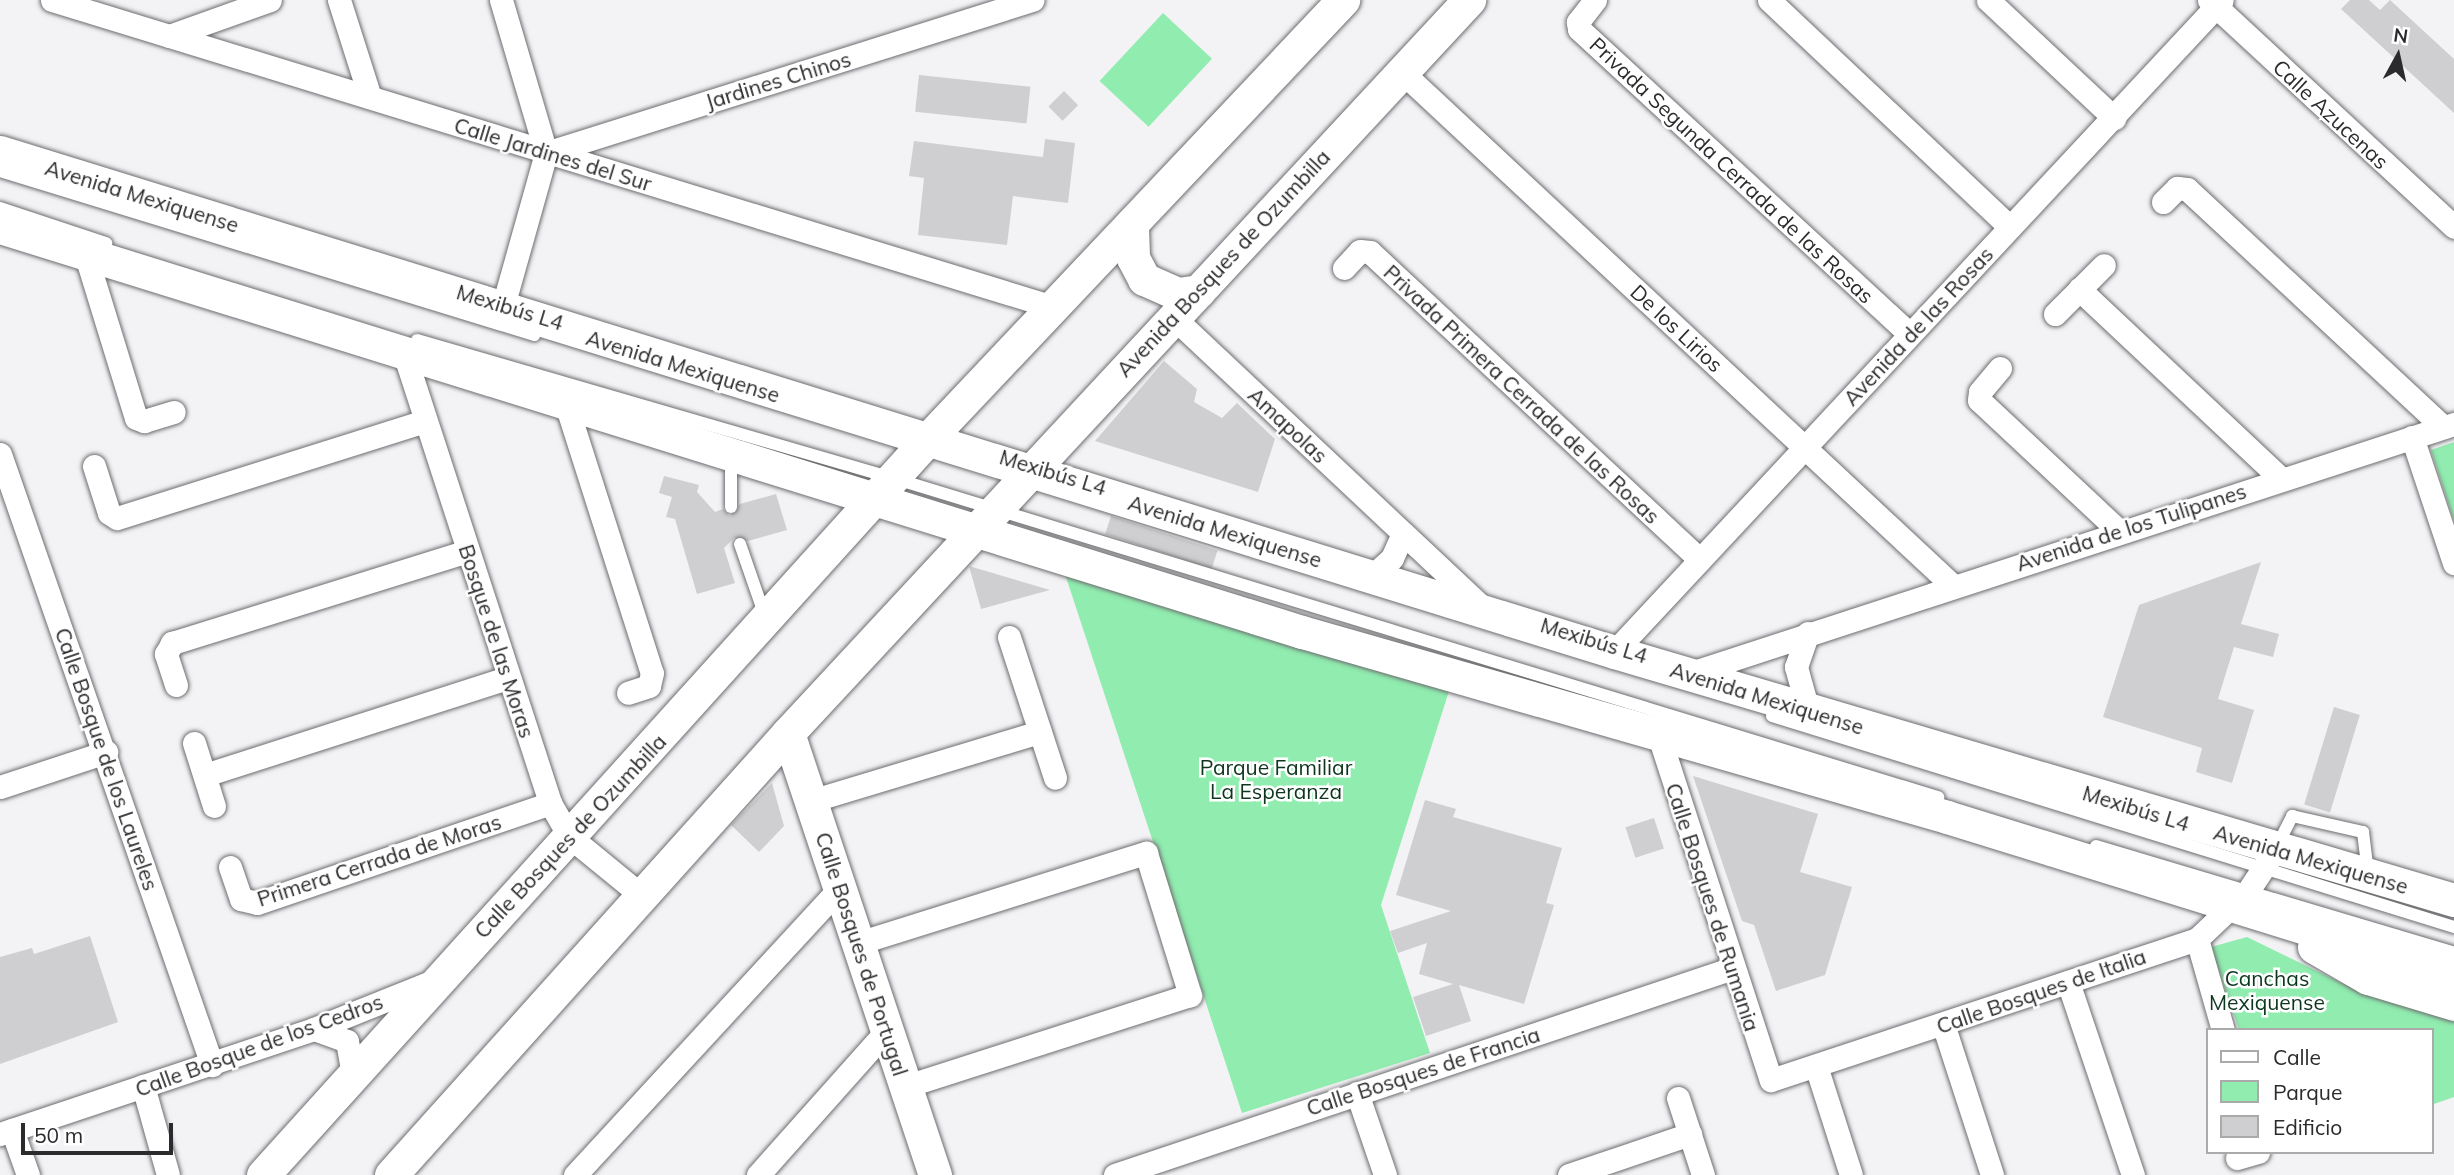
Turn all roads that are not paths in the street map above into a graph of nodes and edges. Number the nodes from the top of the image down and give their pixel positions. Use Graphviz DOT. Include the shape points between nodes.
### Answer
graph roads {
  1 [pos="52,0"];
  2 [pos="271,0"];
  3 [pos="340,0"];
  4 [pos="501,0"];
  5 [pos="1032,0"];
  6 [pos="1343,0"];
  7 [pos="1469,0"];
  8 [pos="1595,0"];
  9 [pos="1769,0"];
  10 [pos="1987,0"];
  11 [pos="2216,2"];
  12 [pos="1008,4"];
  13 [pos="169,36"];
  14 [pos="1402,72"];
  15 [pos="370,97"];
  16 [pos="2114,118"];
  17 [pos="0,152"];
  18 [pos="546,152"];
  19 [pos="0,171"];
  20 [pos="2163,202"];
  21 [pos="0,208"];
  22 [pos="0,227"];
  23 [pos="1132,227"];
  24 [pos="2010,227"];
  25 [pos="2454,227"];
  26 [pos="87,258"];
  27 [pos="2104,265"];
  28 [pos="1344,268"];
  29 [pos="2079,289"];
  30 [pos="1199,290"];
  31 [pos="1053,307"];
  32 [pos="502,310"];
  33 [pos="2054,314"];
  34 [pos="1173,317"];
  35 [pos="1910,334"];
  36 [pos="548,339"];
  37 [pos="401,341"];
  38 [pos="601,355"];
  39 [pos="2000,368"];
  40 [pos="566,404"];
  41 [pos="174,412"];
  42 [pos="425,421"];
  43 [pos="2448,425"];
  44 [pos="2412,437"];
  45 [pos="923,445"];
  46 [pos="1805,448"];
  47 [pos="731,453"];
  48 [pos="0,454"];
  49 [pos="94,466"];
  50 [pos="1025,477"];
  51 [pos="2281,478"];
  52 [pos="885,487"];
  53 [pos="731,507"];
  54 [pos="987,519"];
  55 [pos="2119,531"];
  56 [pos="1403,533"];
  57 [pos="740,544"];
  58 [pos="467,551"];
  59 [pos="1700,560"];
  60 [pos="2454,563"];
  61 [pos="1372,576"];
  62 [pos="1952,585"];
  63 [pos="1487,612"];
  64 [pos="767,620"];
  65 [pos="1808,633"];
  66 [pos="1009,637"];
  67 [pos="1614,652"];
  68 [pos="1687,674"];
  69 [pos="508,678"];
  70 [pos="176,685"];
  71 [pos="628,693"];
  72 [pos="1722,700"];
  73 [pos="1808,710"];
  74 [pos="1762,712"];
  75 [pos="1040,732"];
  76 [pos="788,733"];
  77 [pos="1658,733"];
  78 [pos="194,743"];
  79 [pos="106,752"];
  80 [pos="205,775"];
  81 [pos="1055,778"];
  82 [pos="0,787"];
  83 [pos="811,801"];
  84 [pos="1950,801"];
  85 [pos="550,803"];
  86 [pos="214,806"];
  87 [pos="570,836"];
  88 [pos="2084,842"];
  89 [pos="2269,859"];
  90 [pos="230,867"];
  91 [pos="2379,878"];
  92 [pos="2454,885"];
  93 [pos="839,889"];
  94 [pos="642,896"];
  95 [pos="2239,900"];
  96 [pos="2454,900"];
  97 [pos="2280,924"];
  98 [pos="2454,927"];
  99 [pos="2197,939"];
  100 [pos="858,943"];
  101 [pos="2454,953"];
  102 [pos="1733,968"];
  103 [pos="2454,974"];
  104 [pos="437,979"];
  105 [pos="2068,982"];
  106 [pos="2454,1004"];
  107 [pos="1943,1024"];
  108 [pos="2222,1028"];
  109 [pos="314,1029"];
  110 [pos="887,1030"];
  111 [pos="212,1065"];
  112 [pos="1816,1066"];
  113 [pos="352,1075"];
  114 [pos="1771,1080"];
  115 [pos="143,1086"];
  116 [pos="906,1086"];
  117 [pos="1357,1093"];
  118 [pos="1678,1098"];
  119 [pos="6,1132"];
  120 [pos="1690,1134"];
  121 [pos="28,1175"];
  122 [pos="168,1175"];
  123 [pos="263,1175"];
  124 [pos="391,1175"];
  125 [pos="575,1175"];
  126 [pos="758,1175"];
  127 [pos="934,1175"];
  128 [pos="1115,1175"];
  129 [pos="1385,1175"];
  130 [pos="1569,1175"];
  131 [pos="1703,1175"];
  132 [pos="1851,1175"];
  133 [pos="1992,1175"];
  134 [pos="2133,1175"];
  1 -- 13 [label="street, Calle Jardines del Sur"];
  2 -- 13 [label="street"];
  3 -- 15 [label="street"];
  4 -- 18 [label="street"];
  5 -- 12 [label="street, Jardines Chinos"];
  6 -- 23 [label="main road"];
  7 -- 14 [label="main road, Avenida Bosques de Ozumbilla"];
  8 -- 35 [label="street, Privada Segunda Cerrada de las Rosas" via="1578,22 1579,29"];
  9 -- 24 [label="street"];
  10 -- 16 [label="street"];
  11 -- 16 [label="street, Avenida de las Rosas"];
  11 -- 25 [label="street, Calle Azucenas"];
  12 -- 18 [label="street, Jardines Chinos"];
  13 -- 15 [label="street, Calle Jardines del Sur"];
  14 -- 30 [label="main road, Avenida Bosques de Ozumbilla"];
  14 -- 46 [label="street, De los Lirios"];
  15 -- 18 [label="street, Calle Jardines del Sur"];
  16 -- 24 [label="street, Avenida de las Rosas"];
  17 -- 32 [label="main road, Avenida Mexiquense"];
  18 -- 31 [label="street, Calle Jardines del Sur"];
  18 -- 32 [label="street"];
  19 -- 36 [label="lane, Mexibús L4"];
  20 -- 43 [label="street" via="2177,188 2188,189"];
  21 -- 37 [label="lane"];
  22 -- 26 [label="main road"];
  23 -- 30 [label="main road" via="1133,258 1144,279 1178,294"];
  23 -- 31 [label="main road"];
  24 -- 35 [label="street, Avenida de las Rosas"];
  26 -- 37 [label="main road"];
  26 -- 41 [label="street" via="136,418 144,421"];
  27 -- 29 [label="street"];
  28 -- 59 [label="street, Privada Primera Cerrada de las Rosas" via="1360,251 1370,252"];
  29 -- 33 [label="street"];
  29 -- 51 [label="street"];
  30 -- 34 [label="main road, Avenida Bosques de Ozumbilla"];
  31 -- 45 [label="main road"];
  32 -- 45 [label="main road, Avenida Mexiquense"];
  34 -- 50 [label="main road, Avenida Bosques de Ozumbilla"];
  34 -- 56 [label="street, Amapolas"];
  35 -- 46 [label="street, Avenida de las Rosas"];
  37 -- 40 [label="main road"];
  37 -- 42 [label="street, Bosque de las Moras"];
  37 -- 52 [label="lane"];
  38 -- 45 [label="lane"];
  39 -- 55 [label="street" via="1980,392 1979,400"];
  40 -- 47 [label="main road"];
  40 -- 71 [label="street" via="652,673 649,686"];
  42 -- 49 [label="street" via="117,518 109,513"];
  42 -- 58 [label="street, Bosque de las Moras"];
  43 -- 44 [label="street, Avenida de los Tulipanes"];
  44 -- 51 [label="street, Avenida de los Tulipanes"];
  44 -- 60 [label="street"];
  45 -- 50 [label="main road, Avenida Mexiquense"];
  45 -- 52 [label="main road"];
  46 -- 59 [label="street, Avenida de las Rosas"];
  46 -- 62 [label="street, De los Lirios"];
  47 -- 52 [label="main road"];
  47 -- 53 [label="lane"];
  48 -- 79 [label="street, Calle Bosque de los Laureles"];
  50 -- 54 [label="main road, Avenida Bosques de Ozumbilla"];
  50 -- 61 [label="main road, Avenida Mexiquense"];
  50 -- 72 [label="lane, Mexibús L4"];
  51 -- 55 [label="street, Avenida de los Tulipanes"];
  52 -- 54 [label="main road"];
  52 -- 64 [label="main road, Calle Bosques de Ozumbilla"];
  54 -- 76 [label="main road"];
  54 -- 77 [label="main road" via="1302,632"];
  54 -- 84 [label="lane"];
  55 -- 62 [label="street, Avenida de los Tulipanes"];
  56 -- 61 [label="street" via="1392,558"];
  56 -- 63 [label="street, Amapolas"];
  57 -- 64 [label="lane"];
  58 -- 69 [label="street, Bosque de las Moras"];
  58 -- 70 [label="street" via="172,643 166,654"];
  59 -- 67 [label="street, Avenida de las Rosas"];
  61 -- 63 [label="main road, Avenida Mexiquense"];
  62 -- 65 [label="street, Avenida de los Tulipanes"];
  63 -- 67 [label="main road, Avenida Mexiquense"];
  64 -- 87 [label="main road, Calle Bosques de Ozumbilla"];
  65 -- 68 [label="street, Avenida de los Tulipanes"];
  65 -- 73 [label="street" via="1796,667"];
  66 -- 75 [label="street"];
  67 -- 68 [label="main road, Avenida Mexiquense"];
  68 -- 73 [label="main road, Avenida Mexiquense"];
  69 -- 80 [label="street"];
  69 -- 85 [label="street, Bosque de las Moras"];
  73 -- 89 [label="main road, Avenida Mexiquense"];
  74 -- 89 [label="lane, Mexibús L4"];
  75 -- 81 [label="street"];
  75 -- 83 [label="street"];
  76 -- 83 [label="main road, Calle Bosques de Portugal"];
  76 -- 94 [label="main road"];
  77 -- 95 [label="main road"];
  77 -- 102 [label="street, Calle Bosques de Rumania"];
  78 -- 80 [label="street"];
  79 -- 82 [label="street"];
  79 -- 111 [label="street, Calle Bosque de los Laureles"];
  80 -- 86 [label="street"];
  83 -- 93 [label="main road, Calle Bosques de Portugal"];
  85 -- 87 [label="street, Bosque de las Moras"];
  85 -- 90 [label="street, Primera Cerrada de Moras" via="257,903 241,899"];
  87 -- 94 [label="street, Bosque de las Moras"];
  87 -- 104 [label="main road, Calle Bosques de Ozumbilla"];
  88 -- 95 [label="lane"];
  89 -- 91 [label="main road, Avenida Mexiquense"];
  89 -- 95 [label="street, Calle Bosques de Italia"];
  89 -- 98 [label="lane, Mexibús L4"];
  91 -- 92 [label="main road"];
  91 -- 96 [label="main road, Avenida Mexiquense"];
  93 -- 100 [label="main road, Calle Bosques de Portugal"];
  93 -- 125 [label="street"];
  94 -- 124 [label="main road"];
  95 -- 97 [label="main road"];
  95 -- 99 [label="street, Calle Bosques de Italia"];
  95 -- 101 [label="lane"];
  97 -- 103 [label="main road"];
  97 -- 106 [label="main road" via="2368,978"];
  99 -- 105 [label="street, Calle Bosques de Italia"];
  99 -- 108 [label="street"];
  100 -- 110 [label="main road, Calle Bosques de Portugal"];
  100 -- 116 [label="street" via="1146,853 1190,995"];
  102 -- 114 [label="street, Calle Bosques de Rumania"];
  102 -- 117 [label="street, Calle Bosques de Francia"];
  104 -- 109 [label="street, Calle Bosque de los Cedros"];
  104 -- 113 [label="main road, Calle Bosques de Ozumbilla"];
  105 -- 107 [label="street, Calle Bosques de Italia"];
  105 -- 134 [label="street"];
  107 -- 112 [label="street, Calle Bosques de Italia"];
  107 -- 133 [label="street"];
  109 -- 111 [label="street, Calle Bosque de los Cedros"];
  109 -- 113 [label="street" via="347,1041"];
  110 -- 116 [label="main road, Calle Bosques de Portugal"];
  110 -- 126 [label="street"];
  111 -- 115 [label="street, Calle Bosque de los Cedros"];
  112 -- 114 [label="street, Calle Bosques de Italia"];
  112 -- 132 [label="street"];
  113 -- 123 [label="main road, Calle Bosques de Ozumbilla"];
  115 -- 119 [label="street, Calle Bosque de los Cedros"];
  115 -- 122 [label="street"];
  116 -- 127 [label="main road, Calle Bosques de Portugal"];
  117 -- 128 [label="street, Calle Bosques de Francia"];
  117 -- 129 [label="street"];
  118 -- 120 [label="street"];
  119 -- 121 [label="street"];
  120 -- 130 [label="street"];
  120 -- 131 [label="street"];
}
